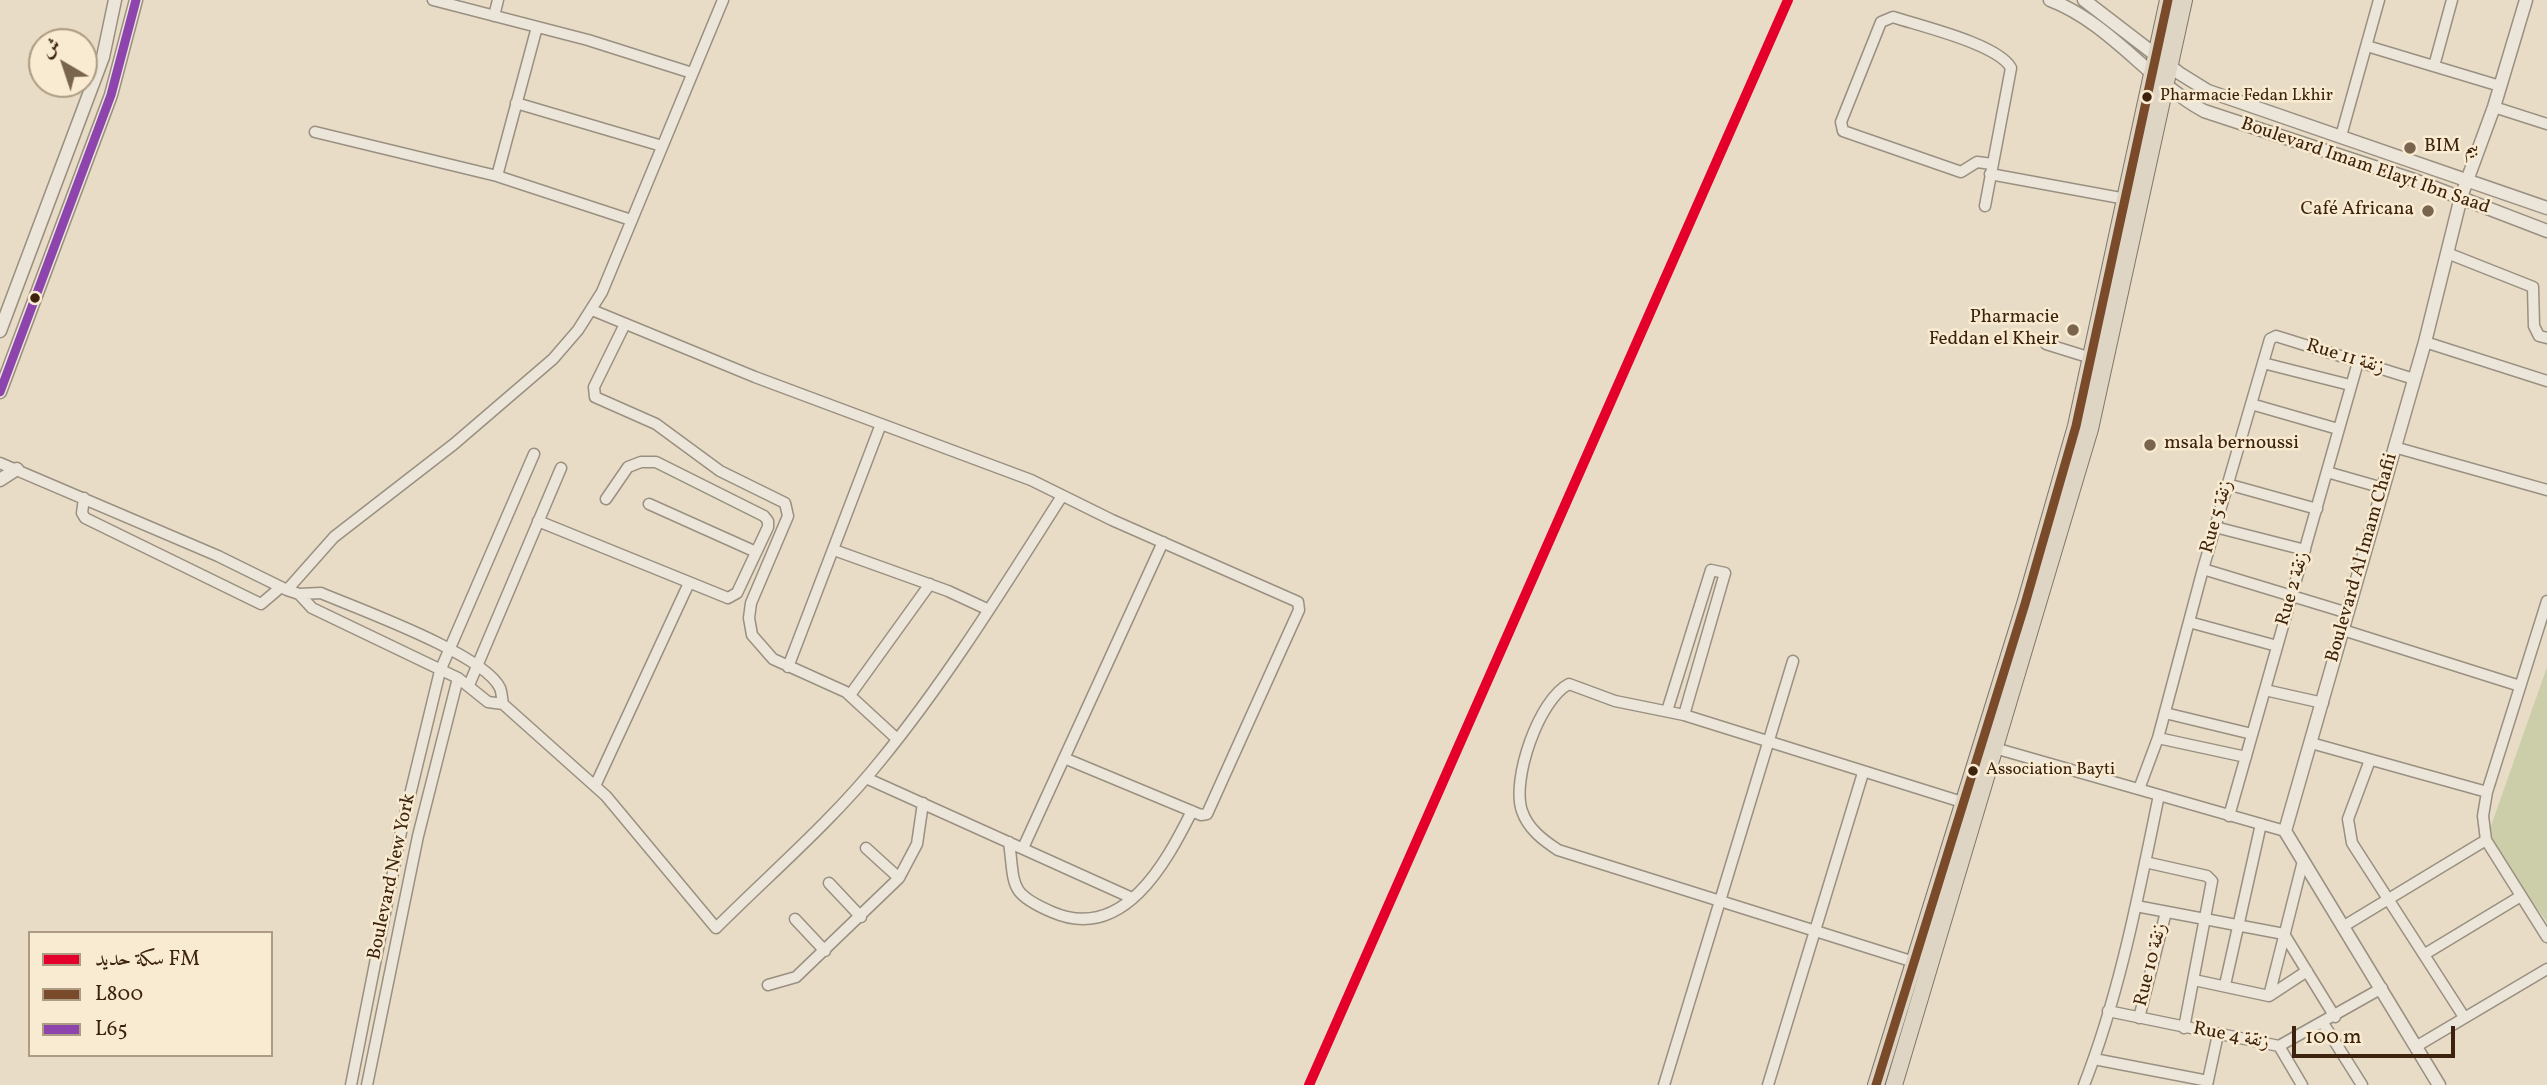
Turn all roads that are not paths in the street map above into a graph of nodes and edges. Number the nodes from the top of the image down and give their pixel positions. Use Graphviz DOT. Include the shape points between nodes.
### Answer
graph roads {
  1 [pos="115,0"];
  2 [pos="136,0"];
  3 [pos="433,0"];
  4 [pos="498,0"];
  5 [pos="723,0"];
  6 [pos="2050,0"];
  7 [pos="2084,0"];
  8 [pos="2168,0"];
  9 [pos="2184,0"];
  10 [pos="2379,0"];
  11 [pos="2452,0"];
  12 [pos="2526,0"];
  13 [pos="494,16"];
  14 [pos="537,27"];
  15 [pos="2367,46"];
  16 [pos="2156,55"];
  17 [pos="2170,66"];
  18 [pos="2434,66"];
  19 [pos="692,73"];
  20 [pos="2151,74"];
  21 [pos="2166,86"];
  22 [pos="2500,86"];
  23 [pos="516,103"];
  24 [pos="2494,107"];
  25 [pos="2547,124"];
  26 [pos="315,132"];
  27 [pos="2341,136"];
  28 [pos="662,146"];
  29 [pos="1991,169"];
  30 [pos="497,176"];
  31 [pos="2467,179"];
  32 [pos="2461,197"];
  33 [pos="2126,199"];
  34 [pos="1984,206"];
  35 [pos="2547,208"];
  36 [pos="631,220"];
  37 [pos="2547,231"];
  38 [pos="2447,253"];
  39 [pos="592,310"];
  40 [pos="625,324"];
  41 [pos="0,331"];
  42 [pos="2276,336"];
  43 [pos="2547,338"];
  44 [pos="2425,342"];
  45 [pos="2046,344"];
  46 [pos="2091,358"];
  47 [pos="2358,362"];
  48 [pos="2263,363"];
  49 [pos="2414,379"];
  50 [pos="2547,380"];
  51 [pos="2350,385"];
  52 [pos="0,391"];
  53 [pos="2251,404"];
  54 [pos="881,424"];
  55 [pos="2338,429"];
  56 [pos="2394,447"];
  57 [pos="534,454"];
  58 [pos="0,463"];
  59 [pos="561,468"];
  60 [pos="17,470"];
  61 [pos="2327,472"];
  62 [pos="0,480"];
  63 [pos="2227,484"];
  64 [pos="2382,488"];
  65 [pos="2547,490"];
  66 [pos="1062,496"];
  67 [pos="84,498"];
  68 [pos="606,499"];
  69 [pos="649,504"];
  70 [pos="2317,509"];
  71 [pos="538,521"];
  72 [pos="2215,527"];
  73 [pos="1163,542"];
  74 [pos="834,550"];
  75 [pos="2305,550"];
  76 [pos="756,552"];
  77 [pos="2203,569"];
  78 [pos="689,583"];
  79 [pos="930,584"];
  80 [pos="284,588"];
  81 [pos="299,594"];
  82 [pos="2292,594"];
  83 [pos="2547,601"];
  84 [pos="989,610"];
  85 [pos="2348,613"];
  86 [pos="2189,622"];
  87 [pos="2343,629"];
  88 [pos="1692,631"];
  89 [pos="1707,635"];
  90 [pos="2277,646"];
  91 [pos="447,648"];
  92 [pos="1793,661"];
  93 [pos="476,665"];
  94 [pos="788,667"];
  95 [pos="440,671"];
  96 [pos="457,678"];
  97 [pos="469,685"];
  98 [pos="2520,686"];
  99 [pos="2265,690"];
  100 [pos="849,695"];
  101 [pos="2323,702"];
  102 [pos="503,704"];
  103 [pos="1667,711"];
  104 [pos="2165,713"];
  105 [pos="1684,715"];
  106 [pos="2252,734"];
  107 [pos="2158,738"];
  108 [pos="897,739"];
  109 [pos="1770,743"];
  110 [pos="2311,743"];
  111 [pos="1989,746"];
  112 [pos="2246,757"];
  113 [pos="1064,758"];
  114 [pos="2370,760"];
  115 [pos="1863,774"];
  116 [pos="866,778"];
  117 [pos="595,786"];
  118 [pos="2139,789"];
  119 [pos="2487,792"];
  120 [pos="2159,795"];
  121 [pos="1962,802"];
  122 [pos="923,803"];
  123 [pos="1192,811"];
  124 [pos="2229,816"];
  125 [pos="2261,824"];
  126 [pos="2285,831"];
  127 [pos="401,832"];
  128 [pos="418,836"];
  129 [pos="2486,840"];
  130 [pos="1009,842"];
  131 [pos="866,848"];
  132 [pos="1023,848"];
  133 [pos="2303,861"];
  134 [pos="2145,862"];
  135 [pos="900,878"];
  136 [pos="829,883"];
  137 [pos="2521,896"];
  138 [pos="1132,898"];
  139 [pos="2390,899"];
  140 [pos="1719,902"];
  141 [pos="2136,906"];
  142 [pos="2166,912"];
  143 [pos="861,917"];
  144 [pos="795,919"];
  145 [pos="2205,920"];
  146 [pos="2237,925"];
  147 [pos="2344,926"];
  148 [pos="1815,932"];
  149 [pos="2284,934"];
  150 [pos="380,937"];
  151 [pos="2547,937"];
  152 [pos="395,941"];
  153 [pos="825,951"];
  154 [pos="2425,954"];
  155 [pos="1914,962"];
  156 [pos="2547,969"];
  157 [pos="2307,971"];
  158 [pos="2194,980"];
  159 [pos="768,985"];
  160 [pos="2225,985"];
  161 [pos="2382,988"];
  162 [pos="2269,996"];
  163 [pos="2108,1011"];
  164 [pos="2335,1017"];
  165 [pos="2464,1017"];
  166 [pos="2139,1018"];
  167 [pos="2323,1023"];
  168 [pos="2184,1028"];
  169 [pos="2218,1034"];
  170 [pos="2279,1046"];
  171 [pos="2417,1046"];
  172 [pos="2094,1059"];
  173 [pos="2155,1073"];
  174 [pos="2207,1083"];
  175 [pos="351,1085"];
  176 [pos="367,1085"];
  177 [pos="1664,1085"];
  178 [pos="1768,1085"];
  179 [pos="1876,1085"];
  180 [pos="1894,1085"];
  181 [pos="2084,1085"];
  182 [pos="2152,1085"];
  183 [pos="2302,1085"];
  184 [pos="2362,1085"];
  185 [pos="2439,1085"];
  1 -- 41 [label="street" via="103,57"];
  2 -- 52 [label="street" via="111,95"];
  3 -- 13 [label="street"];
  4 -- 13 [label="street"];
  5 -- 19 [label="street"];
  6 -- 20 [label="street, Boulevard Imam Elayt Ibn Saad" via="2095,24"];
  7 -- 16 [label="street, Boulevard Imam Elayt Ibn Saad"];
  8 -- 16 [label="main road"];
  9 -- 17 [label="main road"];
  10 -- 15 [label="street"];
  11 -- 18 [label="street"];
  12 -- 22 [label="street, Boulevard Al Imam Chafii"];
  13 -- 14 [label="street"];
  14 -- 19 [label="street"];
  14 -- 23 [label="street"];
  15 -- 18 [label="street"];
  15 -- 27 [label="street"];
  16 -- 17 [label="street, Boulevard Imam Elayt Ibn Saad"];
  16 -- 20 [label="main road"];
  17 -- 21 [label="main road"];
  17 -- 27 [label="street, Boulevard Imam Elayt Ibn Saad" via="2224,98"];
  18 -- 22 [label="street"];
  19 -- 28 [label="street"];
  20 -- 21 [label="street, Boulevard Imam Elayt Ibn Saad"];
  20 -- 33 [label="main road"];
  21 -- 32 [label="street, Boulevard Imam Elayt Ibn Saad" via="2218,116"];
  21 -- 111 [label="main road" via="2090,429"];
  22 -- 24 [label="street, Boulevard Al Imam Chafii"];
  23 -- 28 [label="street"];
  23 -- 30 [label="street"];
  24 -- 25 [label="street"];
  24 -- 31 [label="street, Boulevard Al Imam Chafii"];
  26 -- 30 [label="street"];
  27 -- 31 [label="street, Boulevard Imam Elayt Ibn Saad"];
  28 -- 36 [label="street"];
  29 -- 29 [label="street" via="2011,68 2007,61 1893,17 1881,22 1841,121 1843,131 1961,172 1977,162"];
  29 -- 33 [label="street"];
  29 -- 34 [label="street"];
  30 -- 36 [label="street"];
  31 -- 32 [label="street, Boulevard Al Imam Chafii"];
  31 -- 35 [label="street, Boulevard Imam Elayt Ibn Saad"];
  32 -- 37 [label="street, Boulevard Imam Elayt Ibn Saad"];
  32 -- 38 [label="street, Boulevard Al Imam Chafii"];
  33 -- 46 [label="main road"];
  36 -- 39 [label="street"];
  38 -- 43 [label="street" via="2533,287 2534,327 2539,336"];
  38 -- 44 [label="street, Boulevard Al Imam Chafii"];
  39 -- 40 [label="street"];
  39 -- 80 [label="street" via="553,359 454,444 334,537"];
  40 -- 54 [label="street"];
  40 -- 94 [label="street" via="594,387 596,397 656,424 720,471 788,506 749,618 752,635 761,648"];
  42 -- 47 [label="street, Rue 11 زنقة"];
  42 -- 48 [label="street, Rue 5 زنقة" via="2270,339"];
  44 -- 49 [label="street, Boulevard Al Imam Chafii"];
  44 -- 50 [label="street"];
  45 -- 46 [label="street"];
  46 -- 111 [label="main road"];
  47 -- 49 [label="street, Rue 11 زنقة"];
  47 -- 51 [label="street, Rue 2 زنقة"];
  48 -- 51 [label="street"];
  48 -- 53 [label="street, Rue 5 زنقة"];
  49 -- 56 [label="street, Boulevard Al Imam Chafii"];
  51 -- 55 [label="street, Rue 2 زنقة"];
  53 -- 55 [label="street"];
  53 -- 63 [label="street, Rue 5 زنقة"];
  54 -- 66 [label="street"];
  54 -- 74 [label="street"];
  55 -- 61 [label="street, Rue 2 زنقة"];
  56 -- 64 [label="street, Boulevard Al Imam Chafii"];
  56 -- 65 [label="street"];
  57 -- 91 [label="street, Boulevard New York"];
  58 -- 60 [label="street"];
  59 -- 71 [label="street"];
  60 -- 62 [label="street"];
  60 -- 67 [label="street"];
  61 -- 64 [label="street"];
  61 -- 70 [label="street, Rue 2 زنقة"];
  63 -- 70 [label="street"];
  63 -- 72 [label="street, Rue 5 زنقة"];
  64 -- 85 [label="street, Boulevard Al Imam Chafii"];
  66 -- 73 [label="street"];
  66 -- 84 [label="street"];
  67 -- 80 [label="street"];
  67 -- 80 [label="street" via="85,518 261,604"];
  68 -- 76 [label="street" via="628,467 656,463 764,516 768,527"];
  69 -- 76 [label="street"];
  70 -- 75 [label="street, Rue 2 زنقة"];
  71 -- 78 [label="street"];
  71 -- 93 [label="street"];
  72 -- 75 [label="street"];
  72 -- 77 [label="street, Rue 5 زنقة"];
  73 -- 113 [label="street"];
  73 -- 123 [label="street" via="1296,600 1299,608 1212,810 1204,815"];
  74 -- 79 [label="street"];
  74 -- 94 [label="street"];
  75 -- 82 [label="street, Rue 2 زنقة"];
  76 -- 78 [label="street" via="732,598"];
  77 -- 82 [label="street"];
  77 -- 86 [label="street, Rue 5 زنقة"];
  78 -- 117 [label="street"];
  79 -- 84 [label="street"];
  79 -- 100 [label="street"];
  80 -- 81 [label="street"];
  81 -- 91 [label="street" via="321,593"];
  81 -- 95 [label="street" via="312,608"];
  82 -- 85 [label="street"];
  82 -- 90 [label="street, Rue 2 زنقة"];
  83 -- 98 [label="street"];
  84 -- 108 [label="street"];
  85 -- 87 [label="street, Boulevard Al Imam Chafii"];
  86 -- 90 [label="street"];
  86 -- 104 [label="street, Rue 5 زنقة"];
  87 -- 98 [label="street"];
  87 -- 101 [label="street, Boulevard Al Imam Chafii"];
  88 -- 89 [label="street"];
  88 -- 89 [label="street" via="1711,570 1725,573"];
  88 -- 103 [label="street"];
  89 -- 105 [label="street"];
  90 -- 99 [label="street, Rue 2 زنقة"];
  91 -- 93 [label="street"];
  91 -- 95 [label="street, Boulevard New York"];
  92 -- 109 [label="street"];
  93 -- 97 [label="street"];
  93 -- 102 [label="street" via="500,688"];
  94 -- 100 [label="street"];
  95 -- 96 [label="street"];
  95 -- 127 [label="street, Boulevard New York"];
  96 -- 97 [label="street"];
  96 -- 128 [label="street, Boulevard New York"];
  97 -- 102 [label="street" via="488,702"];
  98 -- 119 [label="street"];
  99 -- 101 [label="street"];
  99 -- 106 [label="street, Rue 2 زنقة"];
  100 -- 108 [label="street"];
  101 -- 110 [label="street, Boulevard Al Imam Chafii"];
  102 -- 117 [label="street"];
  103 -- 105 [label="street"];
  103 -- 140 [label="street" via="1615,701 1569,684 1559,689 1542,714 1520,779 1522,812 1530,827 1558,850"];
  104 -- 106 [label="street"];
  104 -- 107 [label="street, Rue 5 زنقة"];
  105 -- 109 [label="street"];
  106 -- 112 [label="street, Rue 2 زنقة"];
  107 -- 112 [label="street"];
  107 -- 118 [label="street, Rue 5 زنقة"];
  108 -- 116 [label="street"];
  109 -- 115 [label="street"];
  109 -- 140 [label="street"];
  110 -- 114 [label="street"];
  110 -- 126 [label="street, Boulevard Al Imam Chafii"];
  111 -- 118 [label="street"];
  111 -- 121 [label="main road"];
  111 -- 180 [label="main road"];
  112 -- 124 [label="street, Rue 2 زنقة"];
  113 -- 123 [label="street"];
  113 -- 132 [label="street"];
  114 -- 119 [label="street"];
  114 -- 139 [label="street" via="2348,818 2348,832"];
  115 -- 121 [label="street"];
  115 -- 148 [label="street"];
  116 -- 117 [label="street" via="716,928"];
  116 -- 122 [label="street"];
  118 -- 120 [label="street"];
  119 -- 129 [label="street"];
  120 -- 124 [label="street"];
  120 -- 134 [label="street"];
  121 -- 155 [label="main road"];
  122 -- 130 [label="street"];
  122 -- 135 [label="street" via="917,844"];
  123 -- 138 [label="street" via="1159,872"];
  124 -- 125 [label="street"];
  125 -- 126 [label="street"];
  125 -- 146 [label="street"];
  126 -- 133 [label="street"];
  127 -- 128 [label="street"];
  127 -- 150 [label="street, Boulevard New York"];
  128 -- 152 [label="street, Boulevard New York"];
  129 -- 137 [label="street"];
  129 -- 139 [label="street"];
  130 -- 132 [label="street"];
  130 -- 138 [label="street" via="1016,888 1026,901 1068,919 1082,920"];
  131 -- 135 [label="street"];
  132 -- 138 [label="street"];
  133 -- 147 [label="street"];
  133 -- 149 [label="street"];
  134 -- 141 [label="street"];
  134 -- 145 [label="street" via="2213,881"];
  135 -- 143 [label="street"];
  136 -- 143 [label="street"];
  137 -- 151 [label="street"];
  137 -- 154 [label="street"];
  139 -- 147 [label="street"];
  139 -- 154 [label="street"];
  140 -- 148 [label="street"];
  140 -- 177 [label="street"];
  141 -- 142 [label="street"];
  141 -- 163 [label="street"];
  142 -- 145 [label="street"];
  142 -- 166 [label="street, Rue 10 زنقة"];
  143 -- 153 [label="street"];
  144 -- 153 [label="street"];
  145 -- 146 [label="street"];
  145 -- 158 [label="street"];
  146 -- 149 [label="street"];
  146 -- 160 [label="street"];
  147 -- 161 [label="street"];
  148 -- 155 [label="street"];
  148 -- 178 [label="street"];
  149 -- 157 [label="street"];
  149 -- 162 [label="street"];
  150 -- 152 [label="street"];
  150 -- 175 [label="street, Boulevard New York"];
  152 -- 176 [label="street, Boulevard New York"];
  153 -- 159 [label="street" via="796,977"];
  154 -- 165 [label="street"];
  155 -- 179 [label="main road"];
  156 -- 165 [label="street"];
  157 -- 162 [label="street"];
  157 -- 164 [label="street"];
  158 -- 160 [label="street"];
  158 -- 168 [label="street"];
  160 -- 162 [label="street"];
  161 -- 164 [label="street, Rue 4 زنقة"];
  161 -- 171 [label="street"];
  163 -- 166 [label="street, Rue 4 زنقة"];
  163 -- 172 [label="street"];
  164 -- 167 [label="street, Rue 4 زنقة"];
  165 -- 171 [label="street"];
  166 -- 168 [label="street, Rue 4 زنقة"];
  167 -- 170 [label="street, Rue 4 زنقة"];
  167 -- 184 [label="street"];
  168 -- 169 [label="street, Rue 4 زنقة"];
  169 -- 170 [label="street, Rue 4 زنقة"];
  169 -- 174 [label="street"];
  170 -- 183 [label="street"];
  171 -- 185 [label="street"];
  172 -- 173 [label="street"];
  172 -- 181 [label="street"];
  173 -- 174 [label="street"];
  173 -- 182 [label="street"];
}
